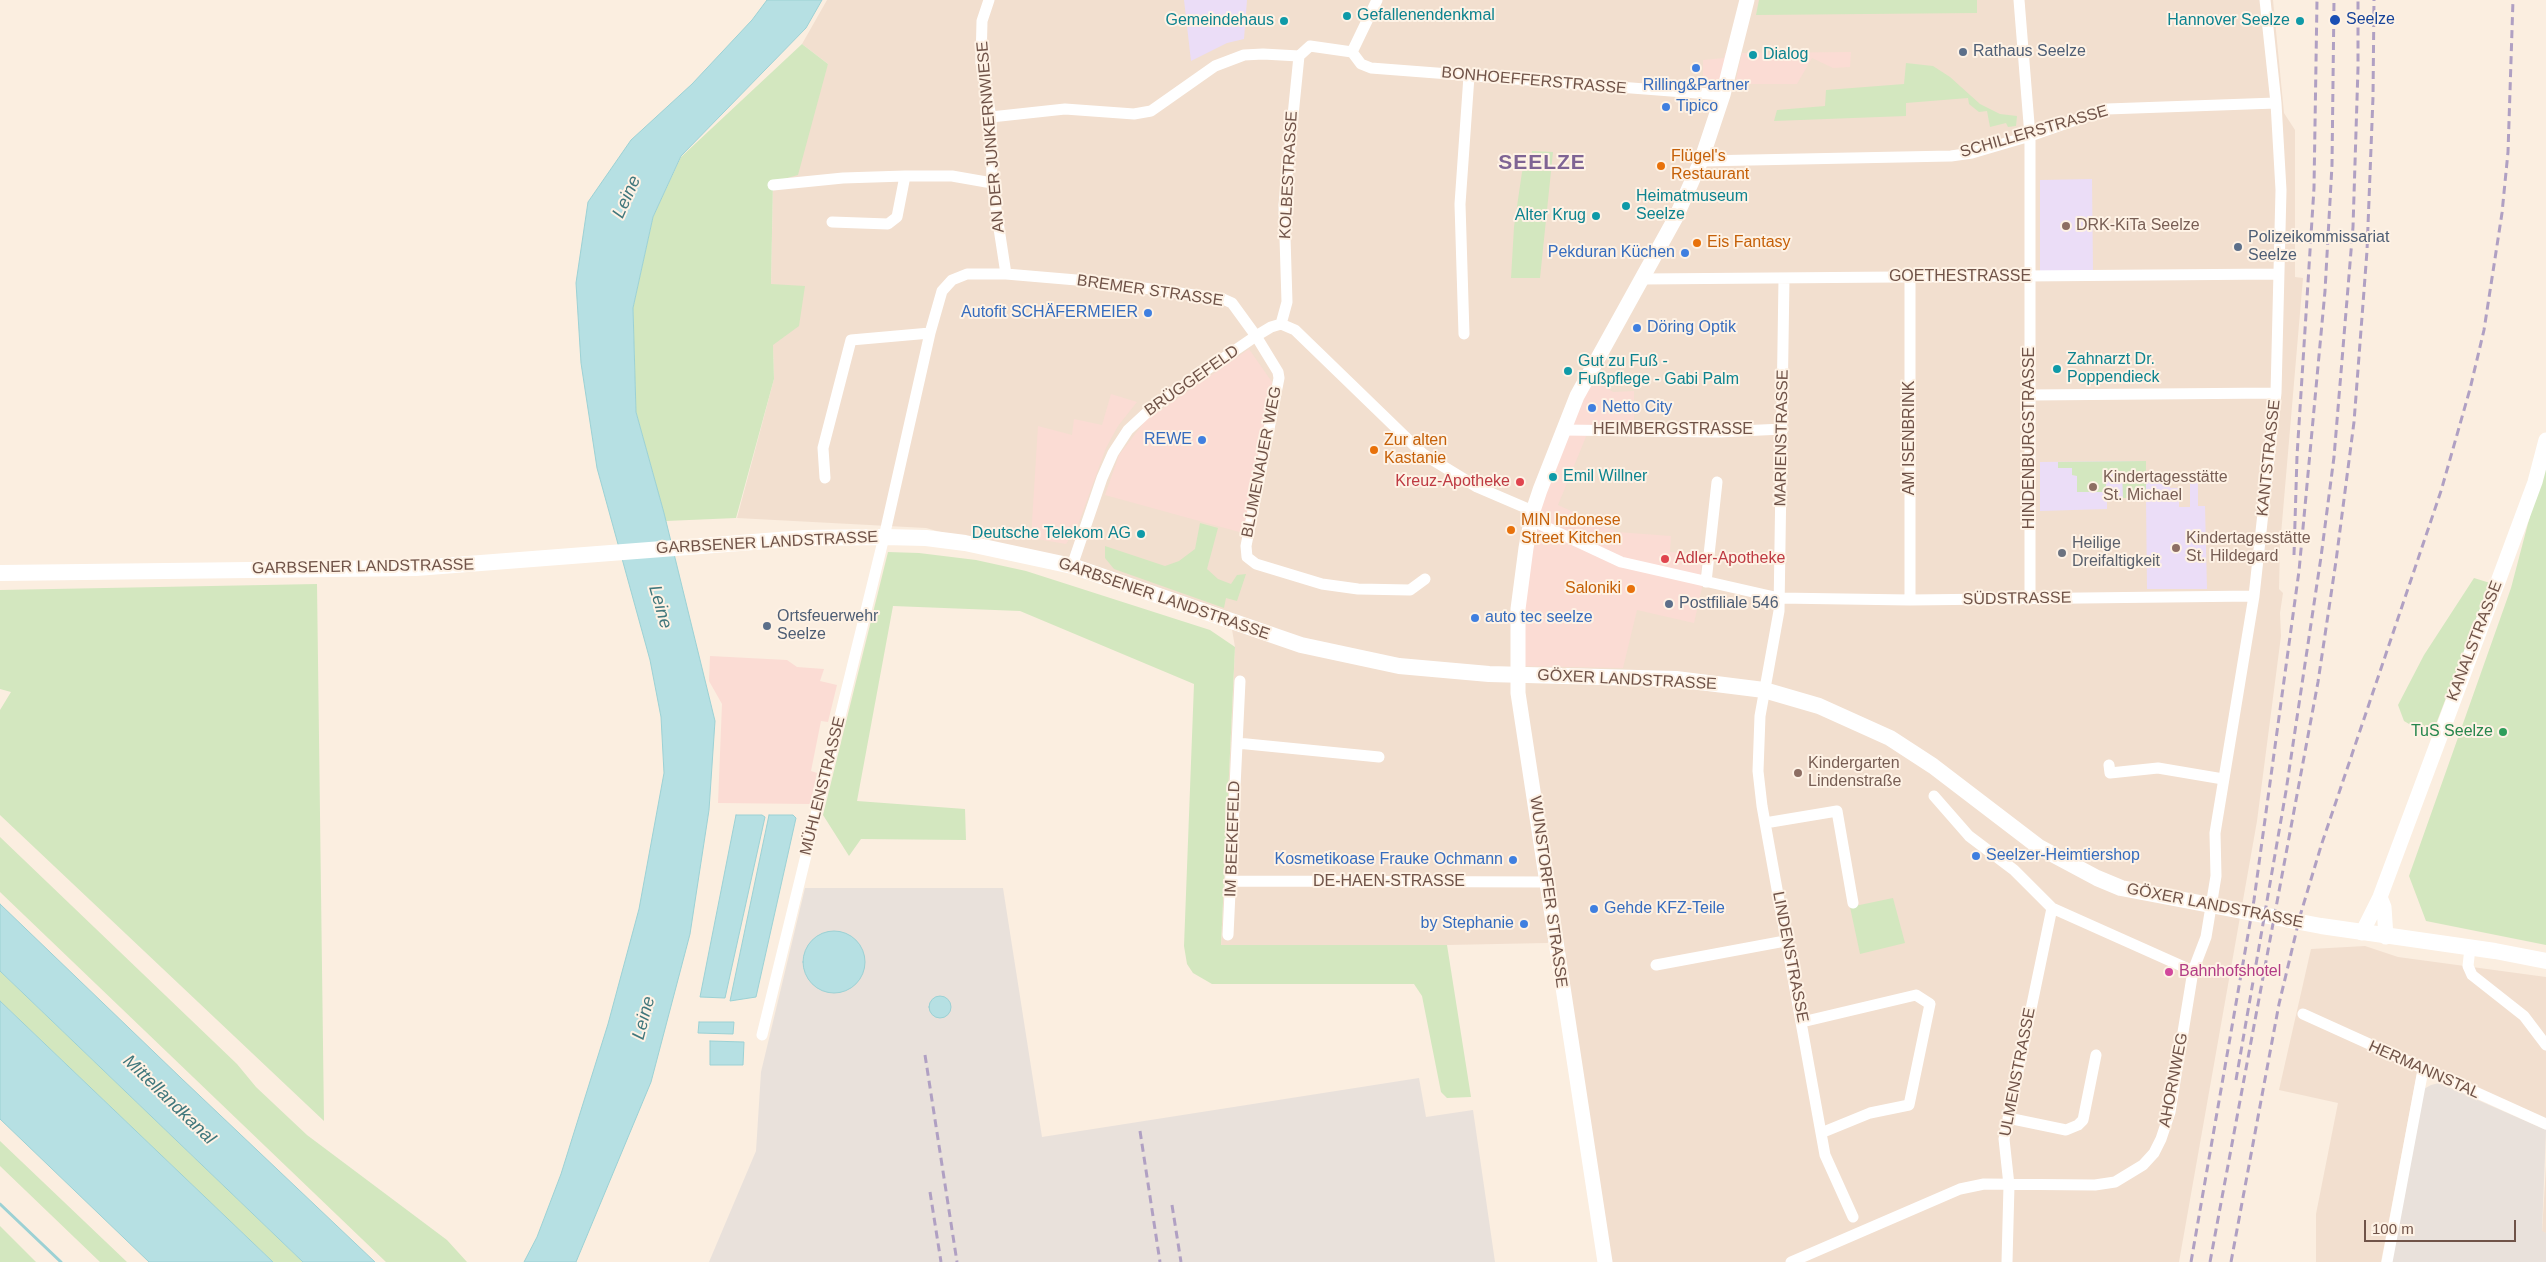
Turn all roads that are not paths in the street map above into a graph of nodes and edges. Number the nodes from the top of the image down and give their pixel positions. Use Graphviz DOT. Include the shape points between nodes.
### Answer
graph roads {
  1 [pos="989,0"];
  2 [pos="1377,0"];
  3 [pos="1747,0"];
  4 [pos="2019,0"];
  5 [pos="2265,0"];
  6 [pos="1352,52"];
  7 [pos="1299,56"];
  8 [pos="1469,76"];
  9 [pos="1723,95"];
  10 [pos="2276,103"];
  11 [pos="990,118"];
  12 [pos="2030,136"];
  13 [pos="1701,161"];
  14 [pos="905,176"];
  15 [pos="992,183"];
  16 [pos="773,185"];
  17 [pos="832,222"];
  18 [pos="1006,274"];
  19 [pos="2278,274"];
  20 [pos="1910,277"];
  21 [pos="2030,277"];
  22 [pos="1784,278"];
  23 [pos="1642,279"];
  24 [pos="1281,324"];
  25 [pos="930,332"];
  26 [pos="1464,334"];
  27 [pos="1256,336"];
  28 [pos="2276,393"];
  29 [pos="2030,395"];
  30 [pos="1783,429"];
  31 [pos="1563,430"];
  32 [pos="2546,440"];
  33 [pos="825,478"];
  34 [pos="1716,482"];
  35 [pos="1532,516"];
  36 [pos="884,537"];
  37 [pos="1072,566"];
  38 [pos="0,573"];
  39 [pos="1425,579"];
  40 [pos="1706,582"];
  41 [pos="2254,596"];
  42 [pos="1779,598"];
  43 [pos="2030,599"];
  44 [pos="1910,600"];
  45 [pos="1517,674"];
  46 [pos="1240,680"];
  47 [pos="1764,690"];
  48 [pos="1237,744"];
  49 [pos="1379,757"];
  50 [pos="2109,766"];
  51 [pos="2223,779"];
  52 [pos="1934,796"];
  53 [pos="1765,823"];
  54 [pos="1232,881"];
  55 [pos="1547,882"];
  56 [pos="2380,897"];
  57 [pos="1852,903"];
  58 [pos="2052,908"];
  59 [pos="2362,933"];
  60 [pos="1228,934"];
  61 [pos="2386,937"];
  62 [pos="1785,940"];
  63 [pos="2470,948"];
  64 [pos="2546,961"];
  65 [pos="1656,965"];
  66 [pos="2194,971"];
  67 [pos="2303,1014"];
  68 [pos="1802,1022"];
  69 [pos="762,1035"];
  70 [pos="2546,1045"];
  71 [pos="2096,1055"];
  72 [pos="2423,1070"];
  73 [pos="2008,1118"];
  74 [pos="2546,1124"];
  75 [pos="1820,1134"];
  76 [pos="2009,1185"];
  77 [pos="1853,1217"];
  78 [pos="1605,1262"];
  79 [pos="1791,1262"];
  80 [pos="2007,1262"];
  81 [pos="2387,1262"];
  1 -- 11 [label="street, AN DER JUNKERNWIESE" via="982,21 981,63"];
  2 -- 6 [label="street"];
  3 -- 9 [label="street, WUNSTORFER STRASSE"];
  4 -- 12 [label="street, HINDENBURGSTRASSE"];
  5 -- 10 [label="street, KANTSTRASSE"];
  6 -- 7 [label="street" via="1310,46"];
  6 -- 8 [label="street, BONHOEFFERSTRASSE" via="1361,64 1371,68"];
  7 -- 11 [label="street" via="1244,55 1215,66 1151,111 1134,114 1065,109"];
  7 -- 24 [label="street, KOLBESTRASSE" via="1284,205 1287,302"];
  8 -- 9 [label="street, BONHOEFFERSTRASSE"];
  8 -- 26 [label="street" via="1460,204"];
  9 -- 13 [label="street, WUNSTORFER STRASSE"];
  10 -- 12 [label="street, SCHILLERSTRASSE" via="2114,109"];
  10 -- 19 [label="street, KANTSTRASSE" via="2281,190"];
  11 -- 15 [label="street, AN DER JUNKERNWIESE"];
  12 -- 13 [label="street, SCHILLERSTRASSE" via="1951,156"];
  12 -- 21 [label="street, HINDENBURGSTRASSE"];
  13 -- 23 [label="street, WUNSTORFER STRASSE" via="1676,217"];
  14 -- 15 [label="street" via="952,176"];
  14 -- 16 [label="street"];
  14 -- 17 [label="street" via="898,217 888,224"];
  15 -- 18 [label="street, AN DER JUNKERNWIESE"];
  18 -- 25 [label="street, BREMER STRASSE" via="967,274 952,280 942,291"];
  18 -- 27 [label="street, BREMER STRASSE" via="1100,282 1223,299 1232,303"];
  19 -- 21 [label="street, GOETHESTRASSE"];
  19 -- 28 [label="street, KANTSTRASSE"];
  20 -- 21 [label="street, GOETHESTRASSE"];
  20 -- 22 [label="street, GOETHESTRASSE"];
  20 -- 44 [label="street, AM ISENBRINK"];
  21 -- 29 [label="street, HINDENBURGSTRASSE"];
  22 -- 23 [label="street, GOETHESTRASSE"];
  22 -- 30 [label="street, MARIENSTRASSE"];
  23 -- 31 [label="street, WUNSTORFER STRASSE" via="1588,376"];
  24 -- 27 [label="street"];
  24 -- 35 [label="street" via="1296,330 1423,454"];
  25 -- 33 [label="street" via="851,340 823,448"];
  25 -- 36 [label="street, BREMER STRASSE"];
  27 -- 37 [label="street, BRÜGGEFELD" via="1155,405 1128,430 1102,478"];
  27 -- 39 [label="street, BLUMENAUER WEG" via="1279,378 1246,546 1247,558 1256,564 1322,584 1358,589 1410,590"];
  28 -- 29 [label="street"];
  28 -- 41 [label="street, KANTSTRASSE"];
  29 -- 43 [label="street, HINDENBURGSTRASSE"];
  30 -- 31 [label="street, HEIMBERGSTRASSE" via="1718,432"];
  30 -- 42 [label="street, MARIENSTRASSE"];
  31 -- 35 [label="street, WUNSTORFER STRASSE"];
  32 -- 56 [label="street, KANALSTRASSE" via="2528,499"];
  34 -- 40 [label="street"];
  35 -- 40 [label="street, SÜDSTRASSE" via="1620,562"];
  35 -- 45 [label="street, WUNSTORFER STRASSE" via="1517,622"];
  36 -- 37 [label="main road, GARBSENER LANDSTRASSE" via="965,543"];
  36 -- 38 [label="main road, GARBSENER LANDSTRASSE" via="804,538 416,568"];
  36 -- 69 [label="street, MÜHLENSTRASSE"];
  37 -- 45 [label="main road, GARBSENER LANDSTRASSE" via="1301,645 1438,671"];
  40 -- 42 [label="street, SÜDSTRASSE"];
  41 -- 43 [label="street, SÜDSTRASSE"];
  41 -- 51 [label="street, KANTSTRASSE"];
  42 -- 44 [label="street, SÜDSTRASSE"];
  42 -- 47 [label="street, MARIENSTRASSE"];
  43 -- 44 [label="street, SÜDSTRASSE"];
  45 -- 47 [label="main road, GÖXER LANDSTRASSE" via="1676,679"];
  45 -- 55 [label="street, WUNSTORFER STRASSE"];
  46 -- 48 [label="street, IM BEEKEFELD"];
  47 -- 53 [label="street, LINDENSTRASSE" via="1758,746"];
  47 -- 59 [label="main road, GÖXER LANDSTRASSE" via="1820,706 1890,738 1933,766 2039,847 2121,888"];
  48 -- 49 [label="street"];
  48 -- 54 [label="street, IM BEEKEFELD"];
  50 -- 51 [label="street" via="2110,773 2158,768"];
  51 -- 66 [label="street, KANTSTRASSE" via="2214,844 2216,876 2211,911"];
  52 -- 58 [label="street" via="1969,836 2014,870"];
  53 -- 57 [label="street" via="1837,811"];
  53 -- 62 [label="street, LINDENSTRASSE"];
  54 -- 55 [label="street, DE-HAEN-STRASSE"];
  54 -- 60 [label="street, IM BEEKEFELD"];
  55 -- 78 [label="street, WUNSTORFER STRASSE"];
  56 -- 59 [label="street, KANALSTRASSE"];
  56 -- 61 [label="street"];
  58 -- 66 [label="street"];
  58 -- 73 [label="street, ULMENSTRASSE"];
  59 -- 61 [label="main road, GÖXER LANDSTRASSE"];
  61 -- 63 [label="main road, GÖXER LANDSTRASSE"];
  62 -- 65 [label="street"];
  62 -- 68 [label="street, LINDENSTRASSE"];
  63 -- 64 [label="main road, GÖXER LANDSTRASSE"];
  63 -- 70 [label="street" via="2468,966 2472,975 2524,1016"];
  66 -- 76 [label="street, AHORNWEG" via="2170,1112 2154,1153 2143,1165 2115,1182"];
  67 -- 72 [label="street, HERMANNSTAL"];
  68 -- 75 [label="street, LINDENSTRASSE"];
  68 -- 75 [label="street" via="1916,995 1930,1004 1909,1104 1870,1113"];
  71 -- 73 [label="street" via="2083,1120 2078,1125 2066,1130"];
  72 -- 74 [label="street, HERMANNSTAL"];
  72 -- 81 [label="street"];
  73 -- 76 [label="street, ULMENSTRASSE" via="2004,1139"];
  75 -- 77 [label="street, LINDENSTRASSE" via="1825,1155"];
  76 -- 79 [label="street" via="1984,1184 1960,1189"];
  76 -- 80 [label="street, ULMENSTRASSE"];
}
